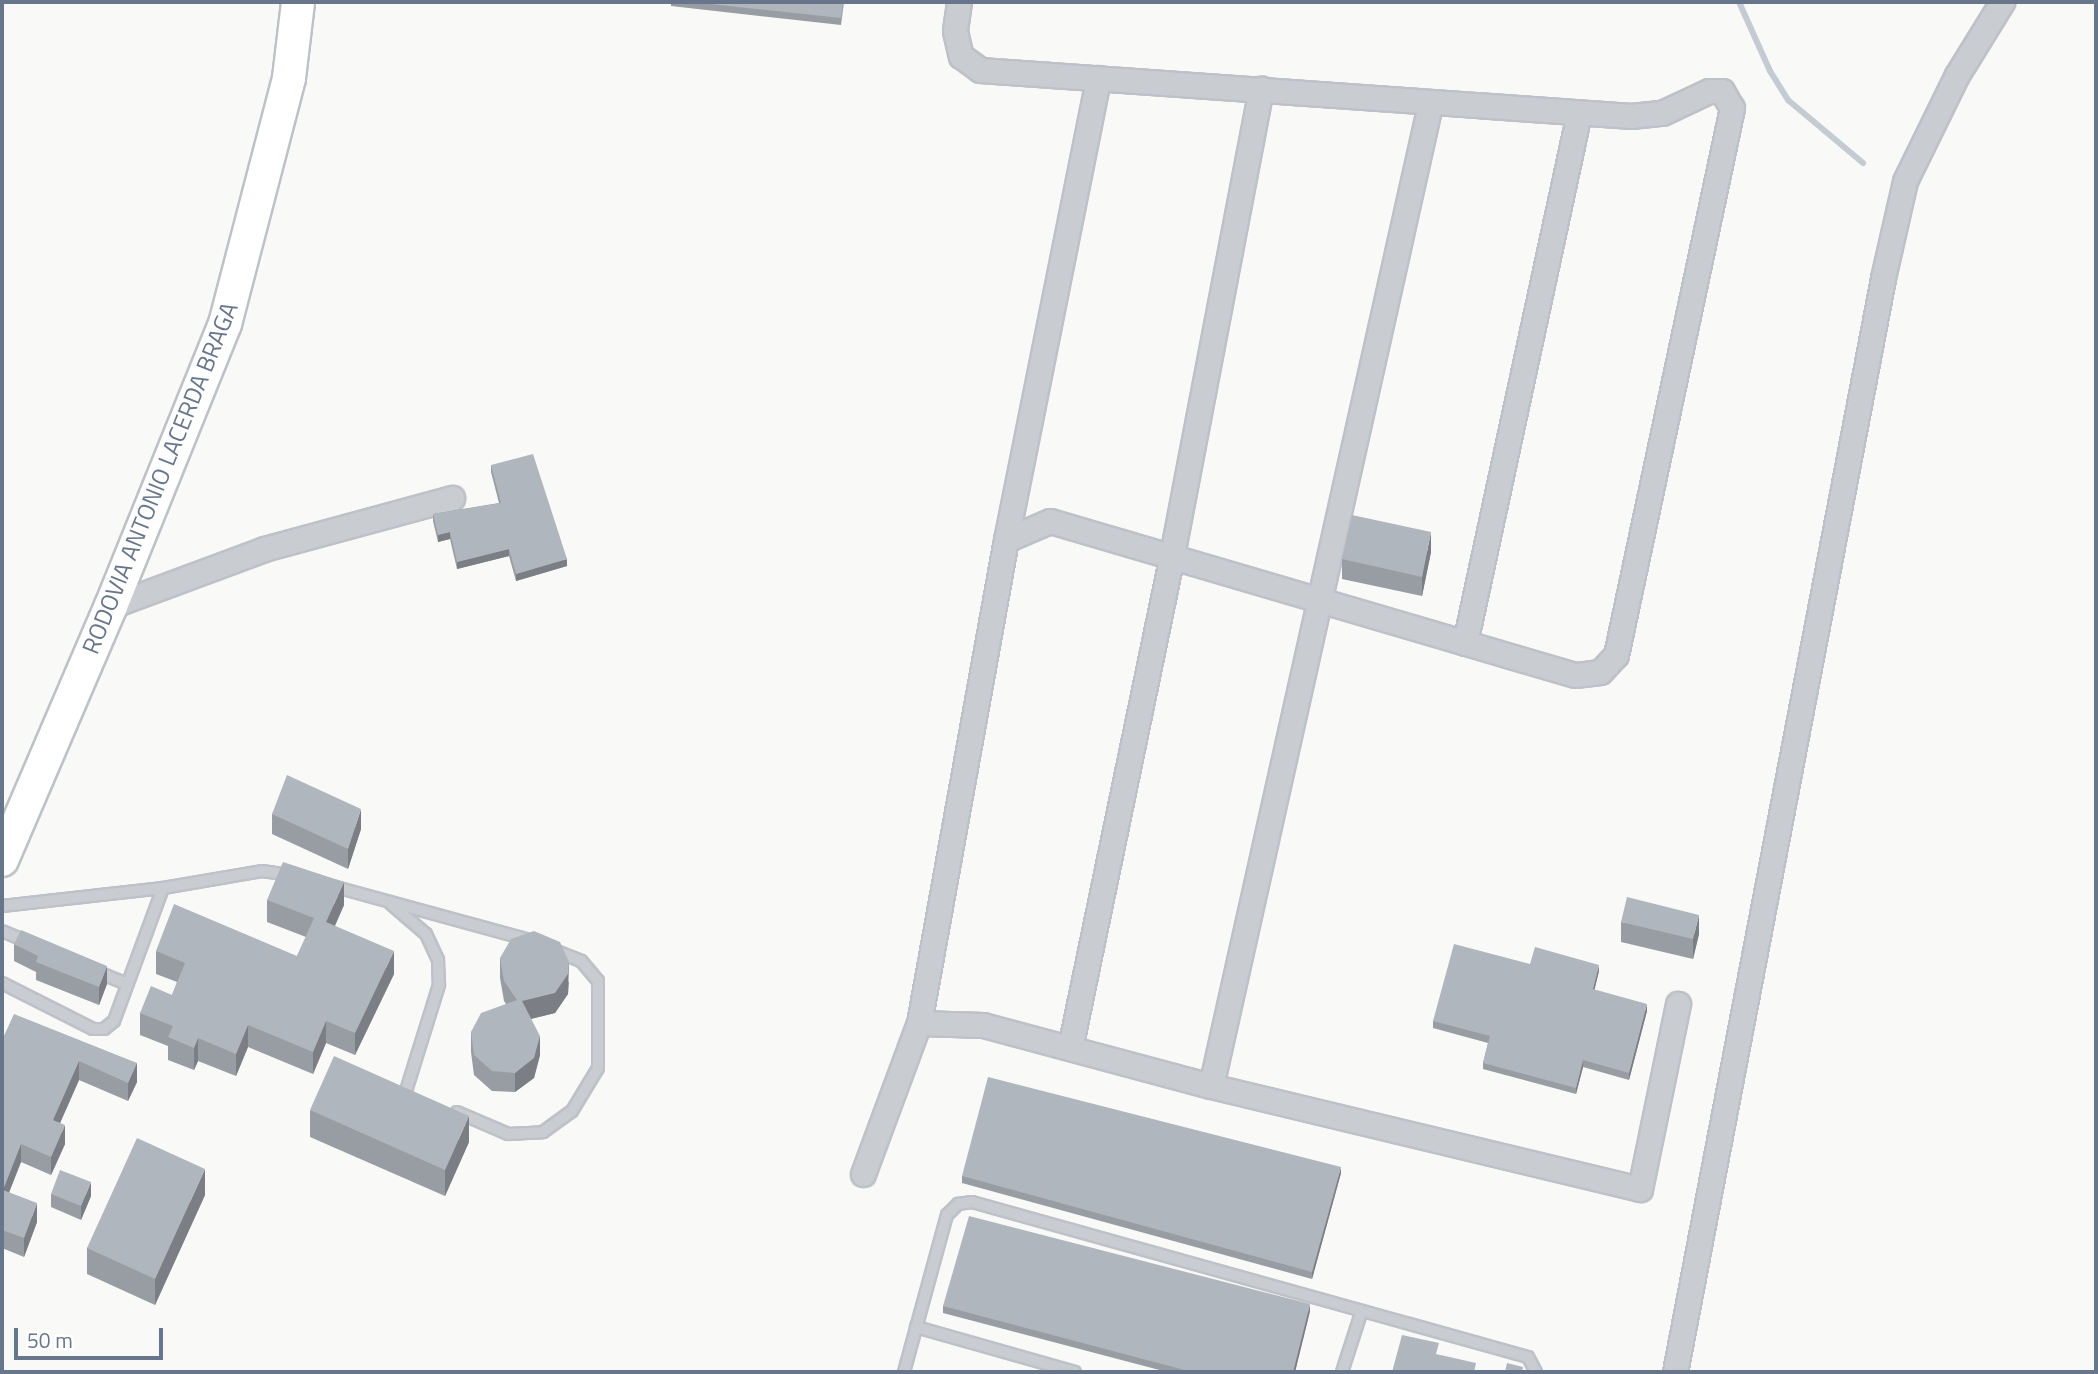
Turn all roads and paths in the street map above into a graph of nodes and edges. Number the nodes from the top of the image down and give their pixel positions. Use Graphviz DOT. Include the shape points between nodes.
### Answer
graph roads {
  1 [pos="298,2"];
  2 [pos="959,2"];
  3 [pos="2003,2"];
  4 [pos="1098,78"];
  5 [pos="1261,89"];
  6 [pos="1430,105"];
  7 [pos="1579,113"];
  8 [pos="452,498"];
  9 [pos="1006,540"];
  10 [pos="1172,555"];
  11 [pos="1322,600"];
  12 [pos="111,606"];
  13 [pos="1465,643"];
  14 [pos="2,860"];
  15 [pos="304,878"];
  16 [pos="316,882"];
  17 [pos="163,888"];
  18 [pos="388,901"];
  19 [pos="2,906"];
  20 [pos="2,931"];
  21 [pos="40,947"];
  22 [pos="77,963"];
  23 [pos="2,983"];
  24 [pos="128,984"];
  25 [pos="1678,1004"];
  26 [pos="919,1023"];
  27 [pos="1070,1048"];
  28 [pos="393,1086"];
  29 [pos="1211,1086"];
  30 [pos="406,1091"];
  31 [pos="419,1096"];
  32 [pos="444,1107"];
  33 [pos="863,1174"];
  34 [pos="1361,1313"];
  35 [pos="916,1327"];
  36 [pos="904,1372"];
  37 [pos="1075,1372"];
  38 [pos="1342,1372"];
  39 [pos="1536,1372"];
  40 [pos="1675,1372"];
  1 -- 12 [label="main road, RODOVIA ANTONIO LACERDA BRAGA" via="289,78 225,324"];
  2 -- 4 [label="street" via="955,31 961,56 980,70"];
  3 -- 40 [label="street" via="1957,75 1905,181 1877,305"];
  4 -- 5 [label="street"];
  4 -- 9 [label="street" via="1062,279"];
  5 -- 6 [label="street"];
  5 -- 10 [label="street"];
  6 -- 7 [label="street"];
  6 -- 11 [label="street"];
  7 -- 13 [label="street"];
  7 -- 13 [label="street" via="1662,113 1709,91 1722,91 1732,108 1616,655 1600,673 1574,675"];
  8 -- 12 [label="street" via="264,549"];
  9 -- 10 [label="street" via="1050,520"];
  9 -- 26 [label="street"];
  10 -- 11 [label="street"];
  10 -- 27 [label="street"];
  11 -- 13 [label="street"];
  11 -- 29 [label="street"];
  12 -- 14 [label="main road, RODOVIA ANTONIO LACERDA BRAGA"];
  15 -- 17 [label="lane" via="262,871"];
  16 -- 18 [label="lane"];
  17 -- 19 [label="lane"];
  17 -- 24 [label="lane"];
  18 -- 30 [label="lane" via="426,934 438,960 439,985"];
  18 -- 32 [label="lane" via="510,932 581,961 598,981 598,1068 572,1111 543,1132 508,1134"];
  20 -- 21 [label="lane"];
  22 -- 24 [label="lane"];
  23 -- 24 [label="lane" via="93,1029 104,1029 114,1021"];
  25 -- 29 [label="street" via="1640,1189"];
  26 -- 27 [label="street" via="983,1025"];
  26 -- 33 [label="street"];
  27 -- 29 [label="street"];
  28 -- 30 [label="lane"];
  30 -- 31 [label="lane"];
  34 -- 35 [label="lane" via="972,1202 958,1204 947,1215"];
  34 -- 38 [label="lane"];
  34 -- 39 [label="lane" via="1528,1357"];
  35 -- 36 [label="lane"];
  35 -- 37 [label="lane"];
}
